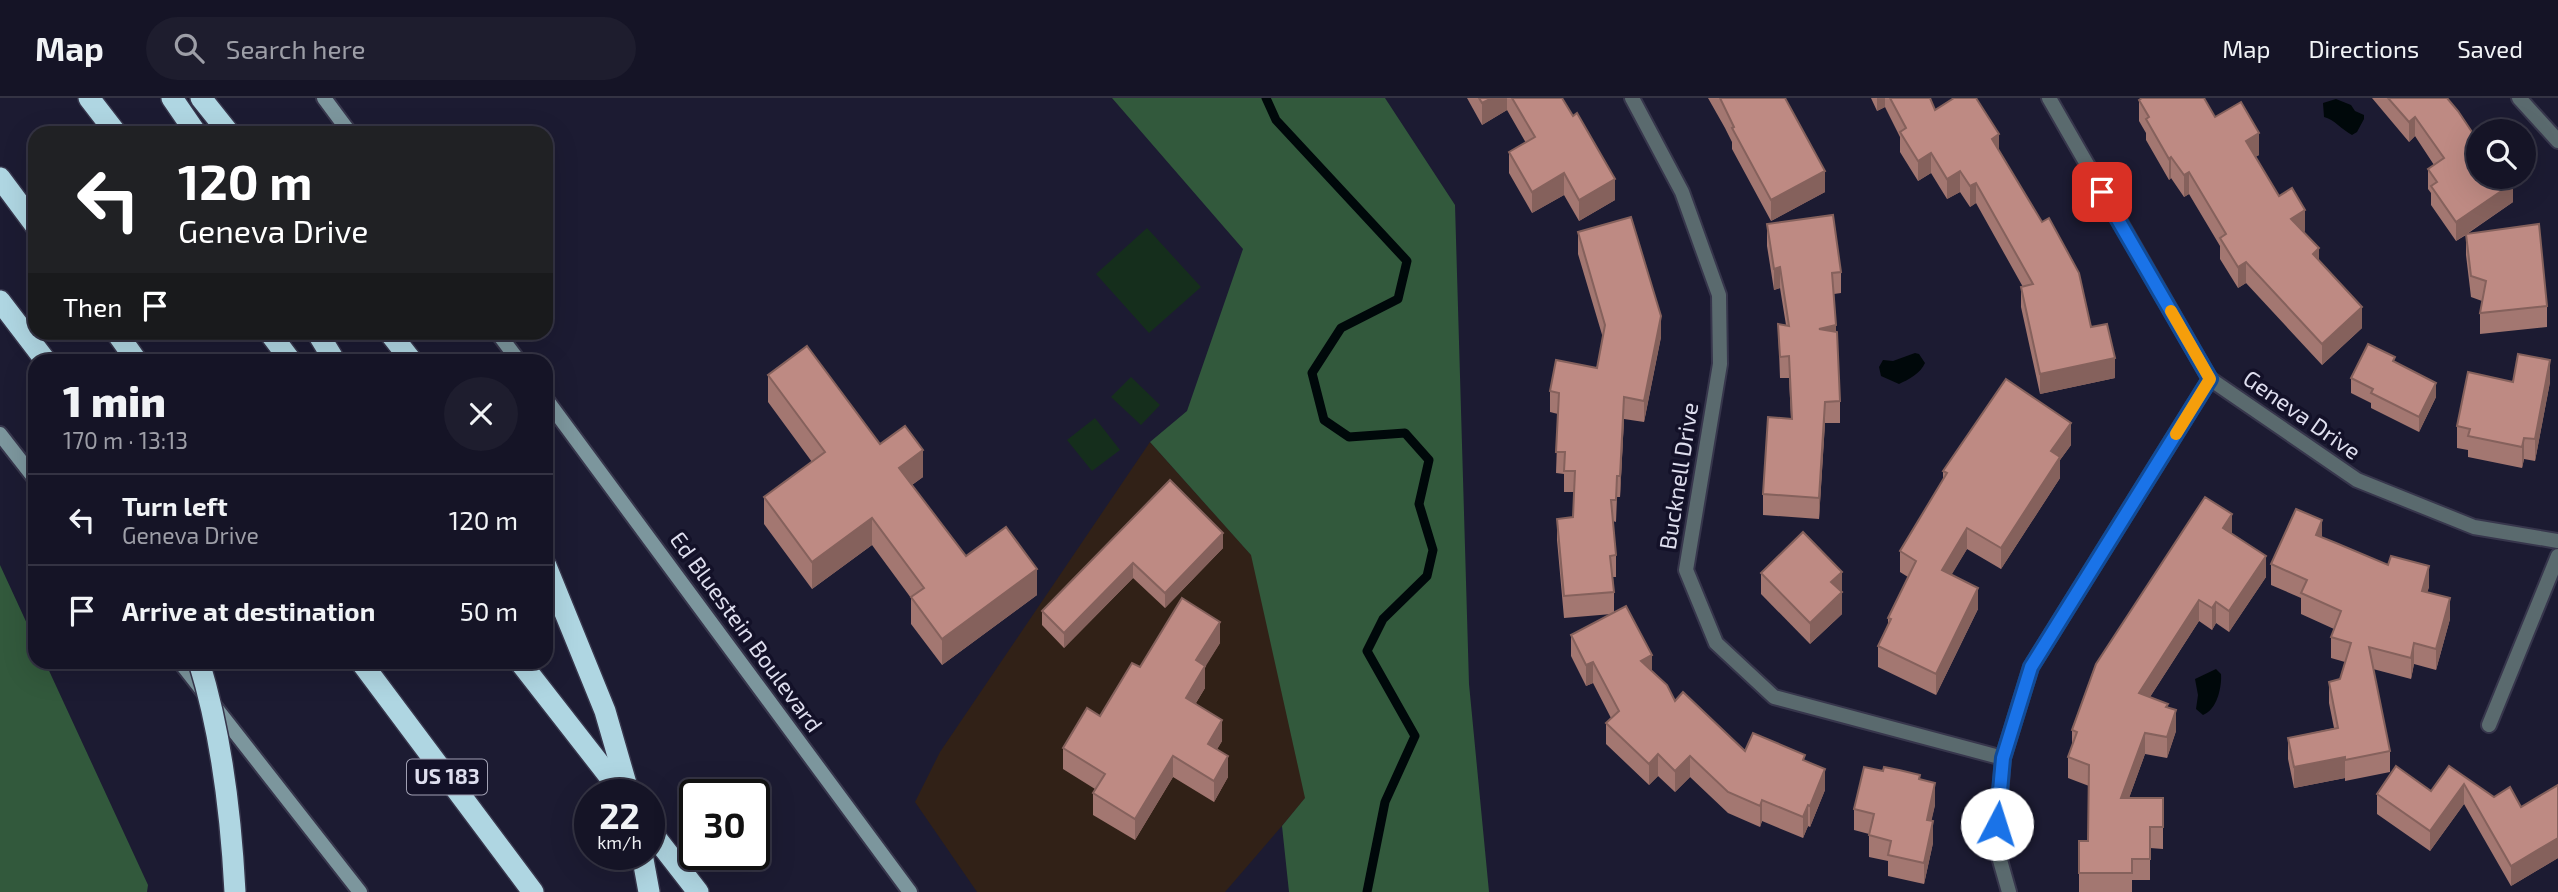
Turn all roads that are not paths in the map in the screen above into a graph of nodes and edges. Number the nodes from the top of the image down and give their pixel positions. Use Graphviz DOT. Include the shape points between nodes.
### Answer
graph roads {
  1 [pos="89,98"];
  2 [pos="172,98"];
  3 [pos="201,98"];
  4 [pos="324,98"];
  5 [pos="1632,98"];
  6 [pos="2049,98"];
  7 [pos="2519,98"];
  8 [pos="111,126"];
  9 [pos="191,126"];
  10 [pos="223,126"];
  11 [pos="345,126"];
  12 [pos="2558,141"];
  13 [pos="0,178"];
  14 [pos="28,216"];
  15 [pos="0,301"];
  16 [pos="28,338"];
  17 [pos="30,340"];
  18 [pos="395,340"];
  19 [pos="40,354"];
  20 [pos="406,354"];
  21 [pos="2210,379"];
  22 [pos="553,408"];
  23 [pos="0,435"];
  24 [pos="28,470"];
  25 [pos="2558,541"];
  26 [pos="2558,556"];
  27 [pos="553,583"];
  28 [pos="185,669"];
  29 [pos="201,669"];
  30 [pos="366,669"];
  31 [pos="525,669"];
  32 [pos="2489,724"];
  33 [pos="2003,758"];
  34 [pos="611,779"];
  35 [pos="625,779"];
  36 [pos="665,850"];
  37 [pos="645,870"];
  38 [pos="235,892"];
  39 [pos="360,892"];
  40 [pos="533,892"];
  41 [pos="649,892"];
  42 [pos="698,892"];
  43 [pos="910,892"];
  44 [pos="2009,892"];
  1 -- 8 [label="highway"];
  2 -- 9 [label="highway"];
  3 -- 10 [label="highway"];
  4 -- 11 [label="main road"];
  5 -- 33 [label="street, Bucknell Drive" via="1682,192 1719,295 1720,364 1686,570 1716,643 1774,697"];
  6 -- 21 [label="street, Geneva Drive"];
  7 -- 12 [label="street"];
  13 -- 14 [label="highway"];
  15 -- 16 [label="highway"];
  17 -- 19 [label="highway"];
  18 -- 20 [label="highway"];
  21 -- 25 [label="street, Geneva Drive" via="2357,480 2474,527"];
  21 -- 33 [label="street" via="2031,667"];
  22 -- 43 [label="main road, Ed Bluestein Boulevard"];
  23 -- 24 [label="main road"];
  26 -- 32 [label="street"];
  27 -- 35 [label="highway" via="605,711"];
  28 -- 39 [label="main road"];
  29 -- 38 [label="highway, bridge" via="221,750"];
  30 -- 40 [label="highway, US 183"];
  31 -- 34 [label="highway"];
  33 -- 44 [label="street" via="1996,845"];
  36 -- 42 [label="highway"];
  37 -- 41 [label="highway"];
}
